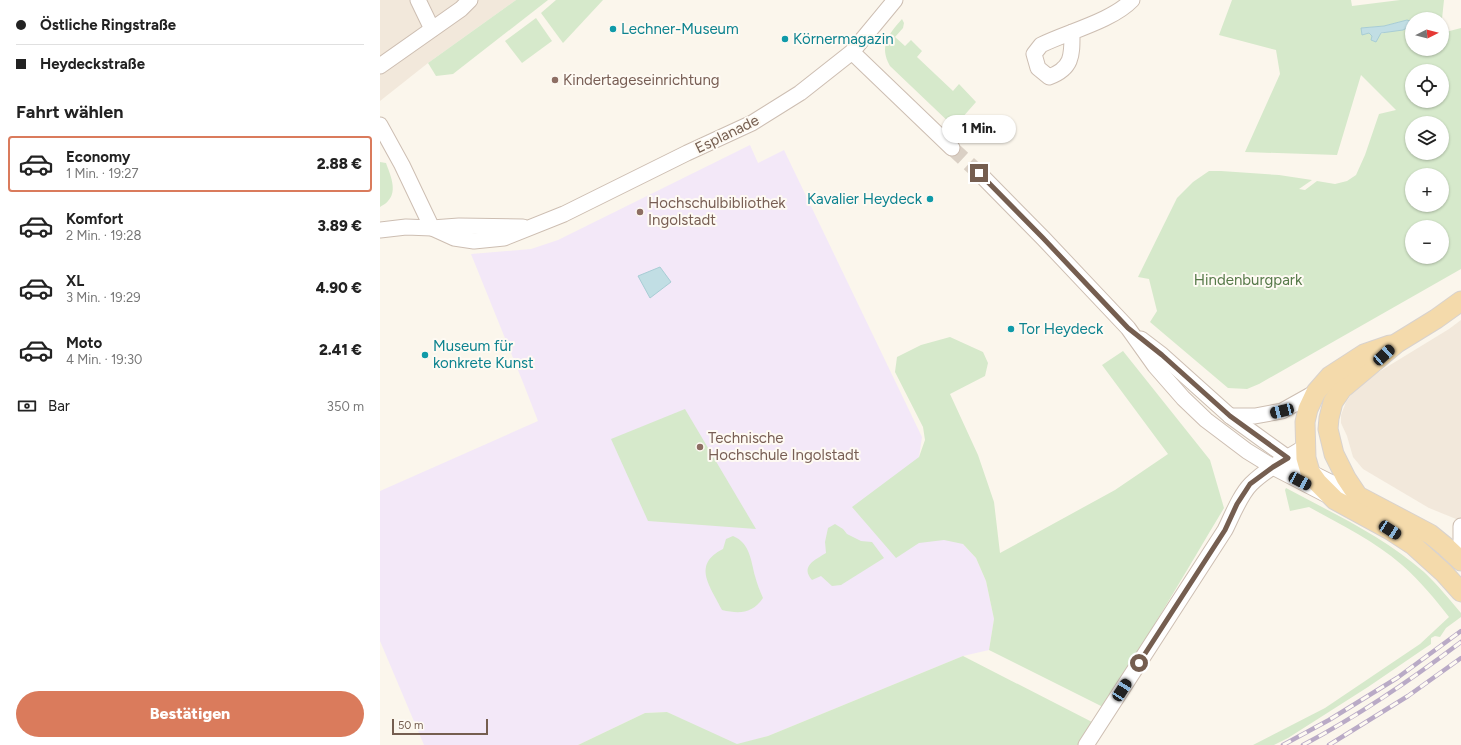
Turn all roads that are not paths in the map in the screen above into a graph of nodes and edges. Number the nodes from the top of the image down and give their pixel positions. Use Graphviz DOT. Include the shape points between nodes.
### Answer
graph roads {
  1 [pos="418,0"];
  2 [pos="470,0"];
  3 [pos="895,0"];
  4 [pos="1132,0"];
  5 [pos="432,29"];
  6 [pos="1072,32"];
  7 [pos="852,52"];
  8 [pos="380,66"];
  9 [pos="380,125"];
  10 [pos="952,148"];
  11 [pos="979,173"];
  12 [pos="432,228"];
  13 [pos="380,230"];
  14 [pos="1461,301"];
  15 [pos="1128,328"];
  16 [pos="1397,343"];
  17 [pos="1316,392"];
  18 [pos="1230,416"];
  19 [pos="1328,429"];
  20 [pos="1305,447"];
  21 [pos="1288,458"];
  22 [pos="1273,467"];
  23 [pos="1310,472"];
  24 [pos="1358,496"];
  25 [pos="1335,500"];
  26 [pos="1461,526"];
  27 [pos="1461,549"];
  28 [pos="1461,561"];
  29 [pos="1461,592"];
  30 [pos="1086,745"];
  1 -- 5 [label="street"];
  2 -- 5 [label="street"];
  3 -- 7 [label="street, Esplanade"];
  4 -- 6 [label="street" via="1115,13"];
  5 -- 8 [label="street"];
  7 -- 10 [label="street"];
  7 -- 12 [label="street, Esplanade" via="800,93 752,123 564,214 532,227"];
  9 -- 12 [label="street"];
  11 -- 15 [label="street"];
  12 -- 13 [label="street, Esplanade"];
  14 -- 16 [label="main road"];
  15 -- 18 [label="street"];
  15 -- 22 [label="street" via="1155,366 1194,409 1247,451"];
  16 -- 17 [label="main road" via="1364,354 1330,376"];
  16 -- 19 [label="main road" via="1342,389 1333,402"];
  17 -- 18 [label="street" via="1282,411 1255,416"];
  17 -- 20 [label="main road" via="1305,422"];
  18 -- 21 [label="street"];
  19 -- 20 [label="main road" via="1323,437"];
  19 -- 24 [label="main road" via="1334,454"];
  20 -- 21 [label="street"];
  20 -- 23 [label="main road"];
  21 -- 22 [label="street"];
  21 -- 23 [label="street"];
  22 -- 25 [label="street"];
  22 -- 30 [label="street" via="1250,484 1225,530"];
  23 -- 24 [label="street"];
  23 -- 25 [label="main road"];
  24 -- 28 [label="main road" via="1430,534"];
  25 -- 29 [label="main road" via="1413,545"];
  26 -- 27 [label="street"];
}
